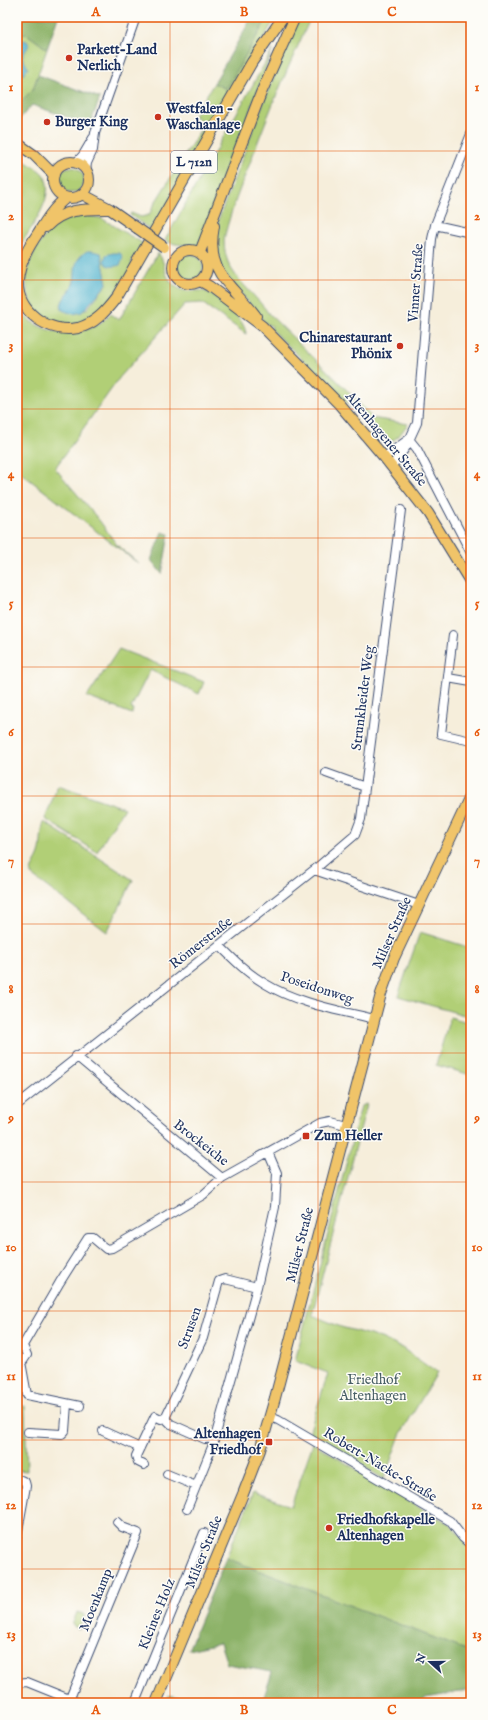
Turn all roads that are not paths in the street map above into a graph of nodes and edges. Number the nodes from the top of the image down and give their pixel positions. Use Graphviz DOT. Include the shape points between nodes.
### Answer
graph roads {
  1 [pos="136,17"];
  2 [pos="283,17"];
  3 [pos="295,17"];
  4 [pos="95,133"];
  5 [pos="471,134"];
  6 [pos="17,143"];
  7 [pos="34,155"];
  8 [pos="76,163"];
  9 [pos="61,165"];
  10 [pos="86,171"];
  11 [pos="54,175"];
  12 [pos="54,186"];
  13 [pos="85,190"];
  14 [pos="66,198"];
  15 [pos="221,200"];
  16 [pos="110,209"];
  17 [pos="435,225"];
  18 [pos="471,233"];
  19 [pos="30,245"];
  20 [pos="164,247"];
  21 [pos="182,251"];
  22 [pos="200,252"];
  23 [pos="17,256"];
  24 [pos="173,262"];
  25 [pos="206,272"];
  26 [pos="200,281"];
  27 [pos="17,302"];
  28 [pos="256,316"];
  29 [pos="30,321"];
  30 [pos="262,326"];
  31 [pos="409,439"];
  32 [pos="384,457"];
  33 [pos="392,466"];
  34 [pos="401,510"];
  35 [pos="471,553"];
  36 [pos="471,583"];
  37 [pos="453,635"];
  38 [pos="448,678"];
  39 [pos="471,682"];
  40 [pos="471,741"];
  41 [pos="326,773"];
  42 [pos="365,787"];
  43 [pos="471,795"];
  44 [pos="314,870"];
  45 [pos="419,905"];
  46 [pos="219,945"];
  47 [pos="374,1019"];
  48 [pos="76,1056"];
  49 [pos="17,1104"];
  50 [pos="346,1126"];
  51 [pos="268,1152"];
  52 [pos="222,1178"];
  53 [pos="256,1287"];
  54 [pos="19,1347"];
  55 [pos="19,1361"];
  56 [pos="67,1404"];
  57 [pos="80,1406"];
  58 [pos="270,1417"];
  59 [pos="166,1418"];
  60 [pos="103,1431"];
  61 [pos="28,1432"];
  62 [pos="213,1438"];
  63 [pos="140,1448"];
  64 [pos="144,1465"];
  65 [pos="166,1474"];
  66 [pos="21,1480"];
  67 [pos="196,1486"];
  68 [pos="187,1509"];
  69 [pos="117,1522"];
  70 [pos="204,1533"];
  71 [pos="17,1536"];
  72 [pos="471,1545"];
  73 [pos="17,1683"];
  74 [pos="69,1701"];
  75 [pos="79,1703"];
  76 [pos="132,1703"];
  77 [pos="156,1703"];
  1 -- 4 [label="street"];
  2 -- 19 [label="main road, L 712n" via="252,62 106,312 78,328 61,328 34,317 19,295 18,281 20,266"];
  3 -- 15 [label="main road" via="261,93"];
  4 -- 8 [label="street"];
  4 -- 10 [label="street"];
  5 -- 17 [label="street, Vinner Straße"];
  6 -- 7 [label="main road"];
  7 -- 9 [label="main road"];
  7 -- 11 [label="main road"];
  8 -- 9 [label="main road"];
  8 -- 10 [label="main road"];
  9 -- 11 [label="main road"];
  10 -- 13 [label="main road" via="88,178"];
  11 -- 12 [label="main road"];
  12 -- 14 [label="main road" via="60,195"];
  12 -- 23 [label="main road" via="54,195"];
  13 -- 14 [label="main road" via="76,198"];
  13 -- 16 [label="main road"];
  14 -- 19 [label="main road" via="56,205"];
  15 -- 22 [label="main road"];
  15 -- 28 [label="main road" via="212,238 216,267 224,281"];
  16 -- 19 [label="main road" via="66,212 50,223"];
  16 -- 20 [label="main road, bridge"];
  17 -- 18 [label="street"];
  17 -- 31 [label="street, Vinner Straße" via="418,415 414,432"];
  20 -- 21 [label="main road"];
  20 -- 24 [label="main road"];
  21 -- 22 [label="main road"];
  21 -- 24 [label="main road"];
  22 -- 25 [label="main road" via="207,262"];
  24 -- 26 [label="main road" via="174,273 178,279 190,284"];
  25 -- 26 [label="main road"];
  25 -- 28 [label="main road, Altenhagener Straße" via="212,280"];
  26 -- 30 [label="main road, Altenhagener Straße"];
  27 -- 29 [label="main road"];
  28 -- 30 [label="main road, Altenhagener Straße"];
  30 -- 32 [label="main road, Altenhagener Straße" via="339,404"];
  31 -- 32 [label="street"];
  31 -- 33 [label="street, Vinner Straße"];
  31 -- 35 [label="street" via="418,449"];
  32 -- 33 [label="main road, Altenhagener Straße"];
  33 -- 36 [label="main road, Altenhagener Straße" via="428,513"];
  34 -- 42 [label="street, Strunkheider Weg"];
  37 -- 38 [label="street"];
  38 -- 39 [label="street"];
  38 -- 40 [label="street" via="441,734"];
  41 -- 42 [label="street"];
  42 -- 44 [label="street, Strunkheider Weg" via="361,819 355,836"];
  43 -- 45 [label="main road, Milser Straße"];
  44 -- 45 [label="street"];
  44 -- 46 [label="street, Römerstraße"];
  45 -- 47 [label="main road, Milser Straße" via="394,958"];
  46 -- 47 [label="street, Poseidonweg" via="251,974 277,990 305,1001"];
  46 -- 48 [label="street, Römerstraße"];
  47 -- 50 [label="main road, Milser Straße"];
  48 -- 49 [label="street, Römerstraße"];
  48 -- 52 [label="street, Brockeiche"];
  50 -- 51 [label="street, Brockeiche" via="330,1122 320,1123"];
  50 -- 58 [label="main road, Milser Straße"];
  51 -- 52 [label="street, Brockeiche"];
  51 -- 53 [label="street" via="277,1173 277,1186 268,1243"];
  52 -- 54 [label="street" via="203,1195 112,1248 106,1249 93,1238 86,1240"];
  53 -- 59 [label="street, Strusen" via="224,1279 219,1282 203,1338"];
  53 -- 62 [label="street" via="218,1431"];
  54 -- 55 [label="street" via="26,1350 27,1355"];
  55 -- 56 [label="street" via="27,1395"];
  56 -- 57 [label="street"];
  56 -- 61 [label="street" via="65,1431 62,1434"];
  58 -- 72 [label="street, Robert-Nacke-Straße" via="450,1521"];
  58 -- 77 [label="main road, Milser Straße" via="243,1494"];
  59 -- 62 [label="street" via="171,1424 205,1439"];
  59 -- 63 [label="street" via="155,1416"];
  60 -- 63 [label="street"];
  62 -- 67 [label="street" via="214,1442"];
  63 -- 64 [label="street" via="136,1456 138,1462"];
  65 -- 67 [label="street"];
  66 -- 71 [label="street" via="26,1486"];
  67 -- 68 [label="street"];
  69 -- 74 [label="street, Moenkamp" via="122,1527 138,1533"];
  70 -- 76 [label="street, Kleines Holz" via="136,1700"];
  73 -- 74 [label="street" via="27,1682"];
  74 -- 75 [label="street"];
}
